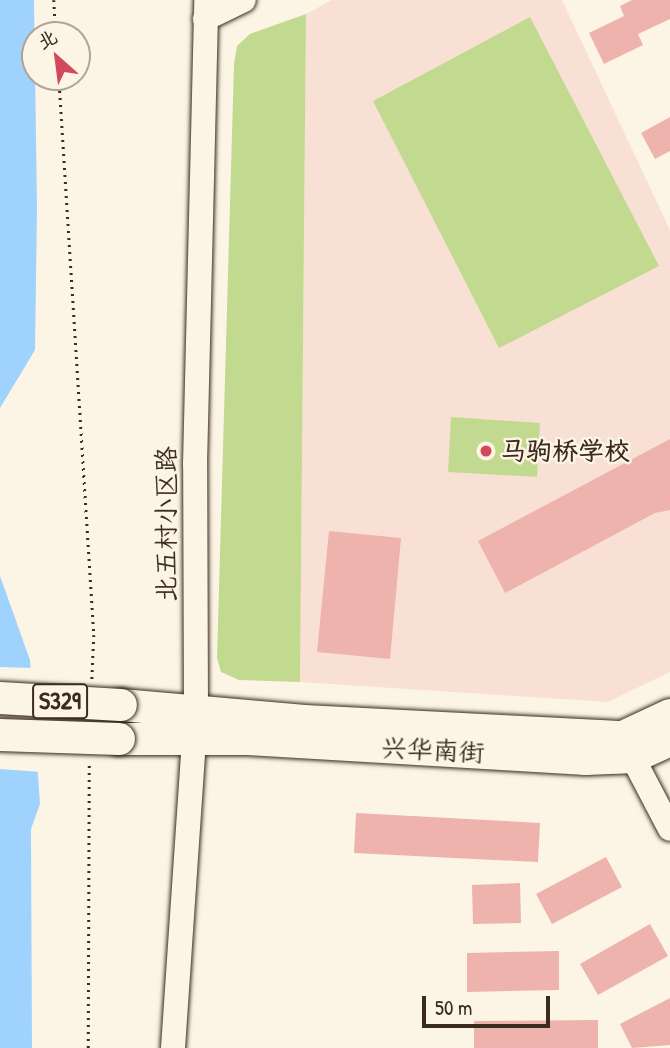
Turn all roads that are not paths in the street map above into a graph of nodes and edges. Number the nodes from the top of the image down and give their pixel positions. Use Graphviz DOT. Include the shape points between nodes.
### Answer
graph roads {
  1 [pos="244,0"];
  2 [pos="205,9"];
  3 [pos="0,698"];
  4 [pos="196,709"];
  5 [pos="670,715"];
  6 [pos="0,735"];
  7 [pos="670,740"];
  8 [pos="192,742"];
  9 [pos="628,747"];
  10 [pos="670,829"];
  11 [pos="173,1048"];
  1 -- 2 [label="street"];
  2 -- 4 [label="street, 北五村小区路" via="195,464"];
  3 -- 4 [label="main road, S329, bridge"];
  4 -- 8 [label="street, 北五村小区路"];
  4 -- 9 [label="main road, 兴华南街"];
  5 -- 9 [label="main road, 兴华南街"];
  6 -- 8 [label="main road, S329, bridge"];
  7 -- 9 [label="main road, 兴华南街"];
  8 -- 9 [label="main road, 兴华南街" via="248,739 586,759"];
  8 -- 11 [label="street, 北五村小区路"];
  9 -- 10 [label="street"];
}
